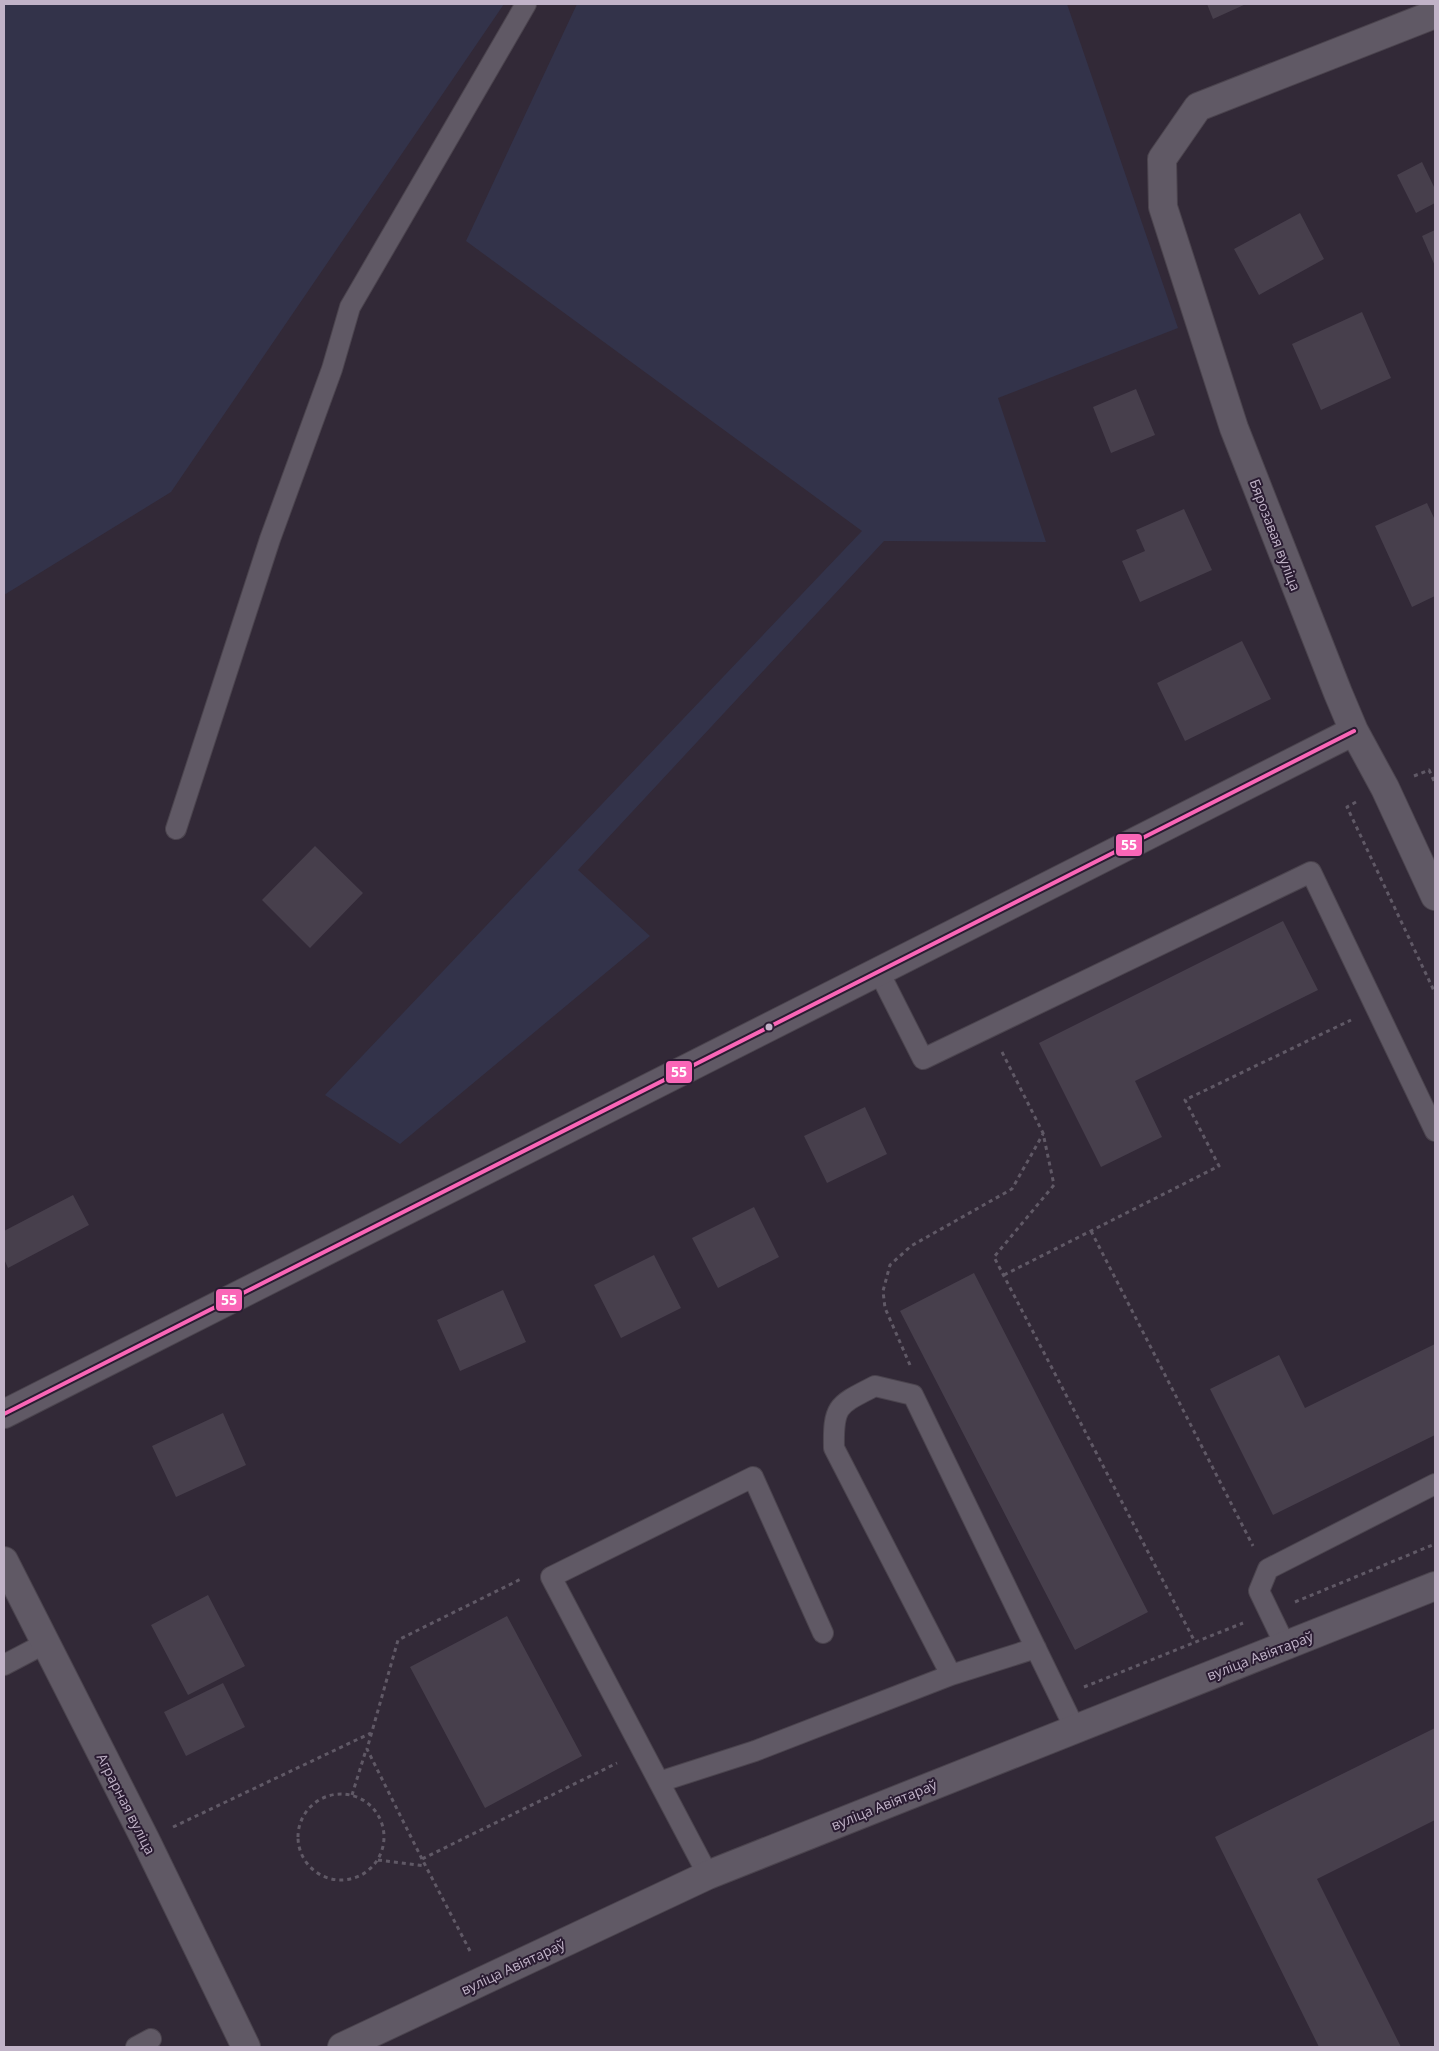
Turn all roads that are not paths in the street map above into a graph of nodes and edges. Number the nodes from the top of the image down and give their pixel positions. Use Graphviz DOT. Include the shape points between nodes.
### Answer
graph roads {
  1 [pos="526,4"];
  2 [pos="1435,14"];
  3 [pos="1354,731"];
  4 [pos="176,829"];
  5 [pos="1435,896"];
  6 [pos="878,970"];
  7 [pos="1435,1131"];
  8 [pos="4,1414"];
  9 [pos="1435,1484"];
  10 [pos="4,1562"];
  11 [pos="1435,1586"];
  12 [pos="823,1632"];
  13 [pos="44,1644"];
  14 [pos="1286,1647"];
  15 [pos="1036,1648"];
  16 [pos="4,1666"];
  17 [pos="951,1675"];
  18 [pos="1075,1729"];
  19 [pos="659,1782"];
  20 [pos="708,1876"];
  21 [pos="246,2047"];
  22 [pos="342,2047"];
  1 -- 4 [label="lane" via="350,307 332,369 270,538"];
  2 -- 3 [label="street, Бярозавая вуліца" via="1198,106 1162,160 1163,207 1234,428"];
  3 -- 5 [label="street, Бярозавая вуліца" via="1385,788"];
  3 -- 6 [label="street"];
  6 -- 7 [label="lane" via="923,1059 1311,872"];
  6 -- 8 [label="street"];
  9 -- 14 [label="lane" via="1268,1569 1258,1591"];
  10 -- 13 [label="street, Аграрная вуліца"];
  11 -- 14 [label="street, вуліца Авіятараў"];
  12 -- 19 [label="lane" via="752,1477 551,1577"];
  13 -- 16 [label="lane"];
  13 -- 21 [label="street, Аграрная вуліца" via="146,1840"];
  14 -- 18 [label="street, вуліца Авіятараў"];
  15 -- 17 [label="lane"];
  15 -- 17 [label="lane" via="913,1395 875,1386 843,1402 833,1422 834,1448"];
  15 -- 18 [label="lane"];
  17 -- 19 [label="lane" via="755,1750"];
  18 -- 20 [label="street, вуліца Авіятараў"];
  19 -- 20 [label="lane"];
  20 -- 22 [label="street, вуліца Авіятараў"];
}
